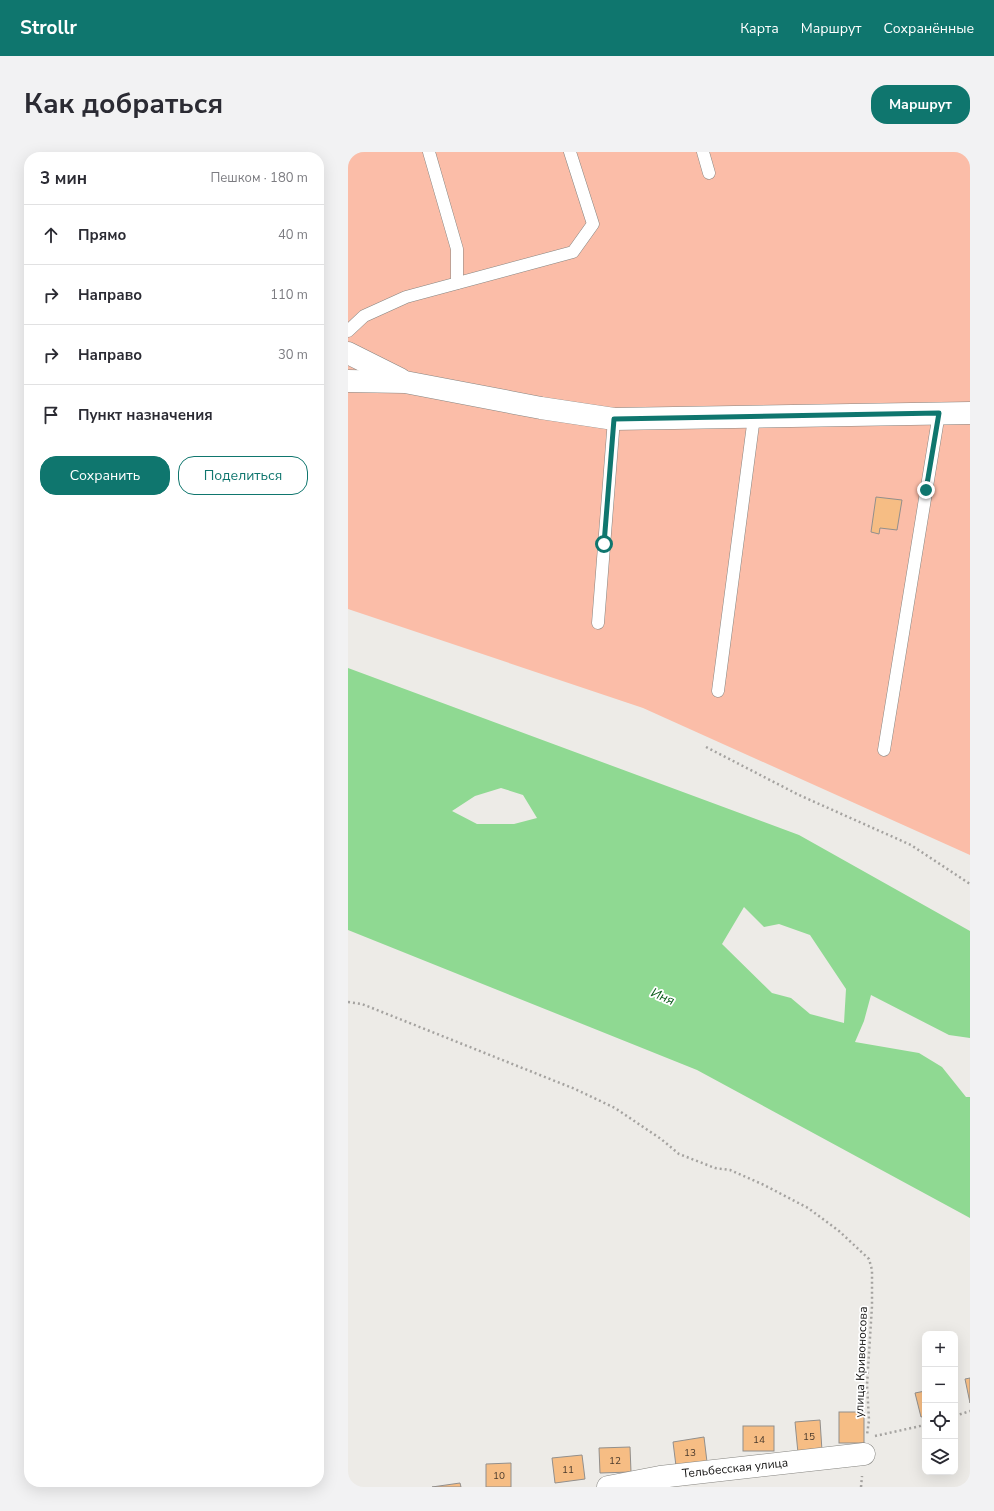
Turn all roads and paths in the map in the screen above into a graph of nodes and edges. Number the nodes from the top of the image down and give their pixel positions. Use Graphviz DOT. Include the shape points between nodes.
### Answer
graph roads {
  1 [pos="429,152"];
  2 [pos="570,152"];
  3 [pos="703,152"];
  4 [pos="709,173"];
  5 [pos="457,283"];
  6 [pos="348,331"];
  7 [pos="348,353"];
  8 [pos="348,381"];
  9 [pos="405,382"];
  10 [pos="939,413"];
  11 [pos="970,413"];
  12 [pos="754,417"];
  13 [pos="614,419"];
  14 [pos="598,623"];
  15 [pos="718,691"];
  16 [pos="706,747"];
  17 [pos="884,750"];
  18 [pos="970,884"];
  19 [pos="348,1002"];
  20 [pos="970,1411"];
  21 [pos="958,1415"];
  22 [pos="922,1426"];
  23 [pos="865,1446"];
  24 [pos="608,1487"];
  1 -- 5 [label="lane" via="457,249"];
  2 -- 5 [label="lane" via="592,224 573,252"];
  3 -- 4 [label="lane"];
  5 -- 6 [label="lane" via="406,297 364,316"];
  7 -- 9 [label="street"];
  8 -- 9 [label="street"];
  9 -- 13 [label="street"];
  10 -- 11 [label="street"];
  10 -- 12 [label="street"];
  10 -- 17 [label="lane"];
  12 -- 13 [label="street"];
  12 -- 15 [label="lane"];
  13 -- 14 [label="lane"];
  16 -- 18 [label="path" via="799,795 911,845"];
  19 -- 23 [label="path, улица Кривоносова" via="362,1004 575,1089 615,1108 679,1154 715,1168 730,1170 764,1185 808,1208 839,1231 869,1259 872,1270 867,1385 869,1420"];
  20 -- 21 [label="path"];
  22 -- 23 [label="path"];
  23 -- 24 [label="street, Тельбесская улица"];
}
